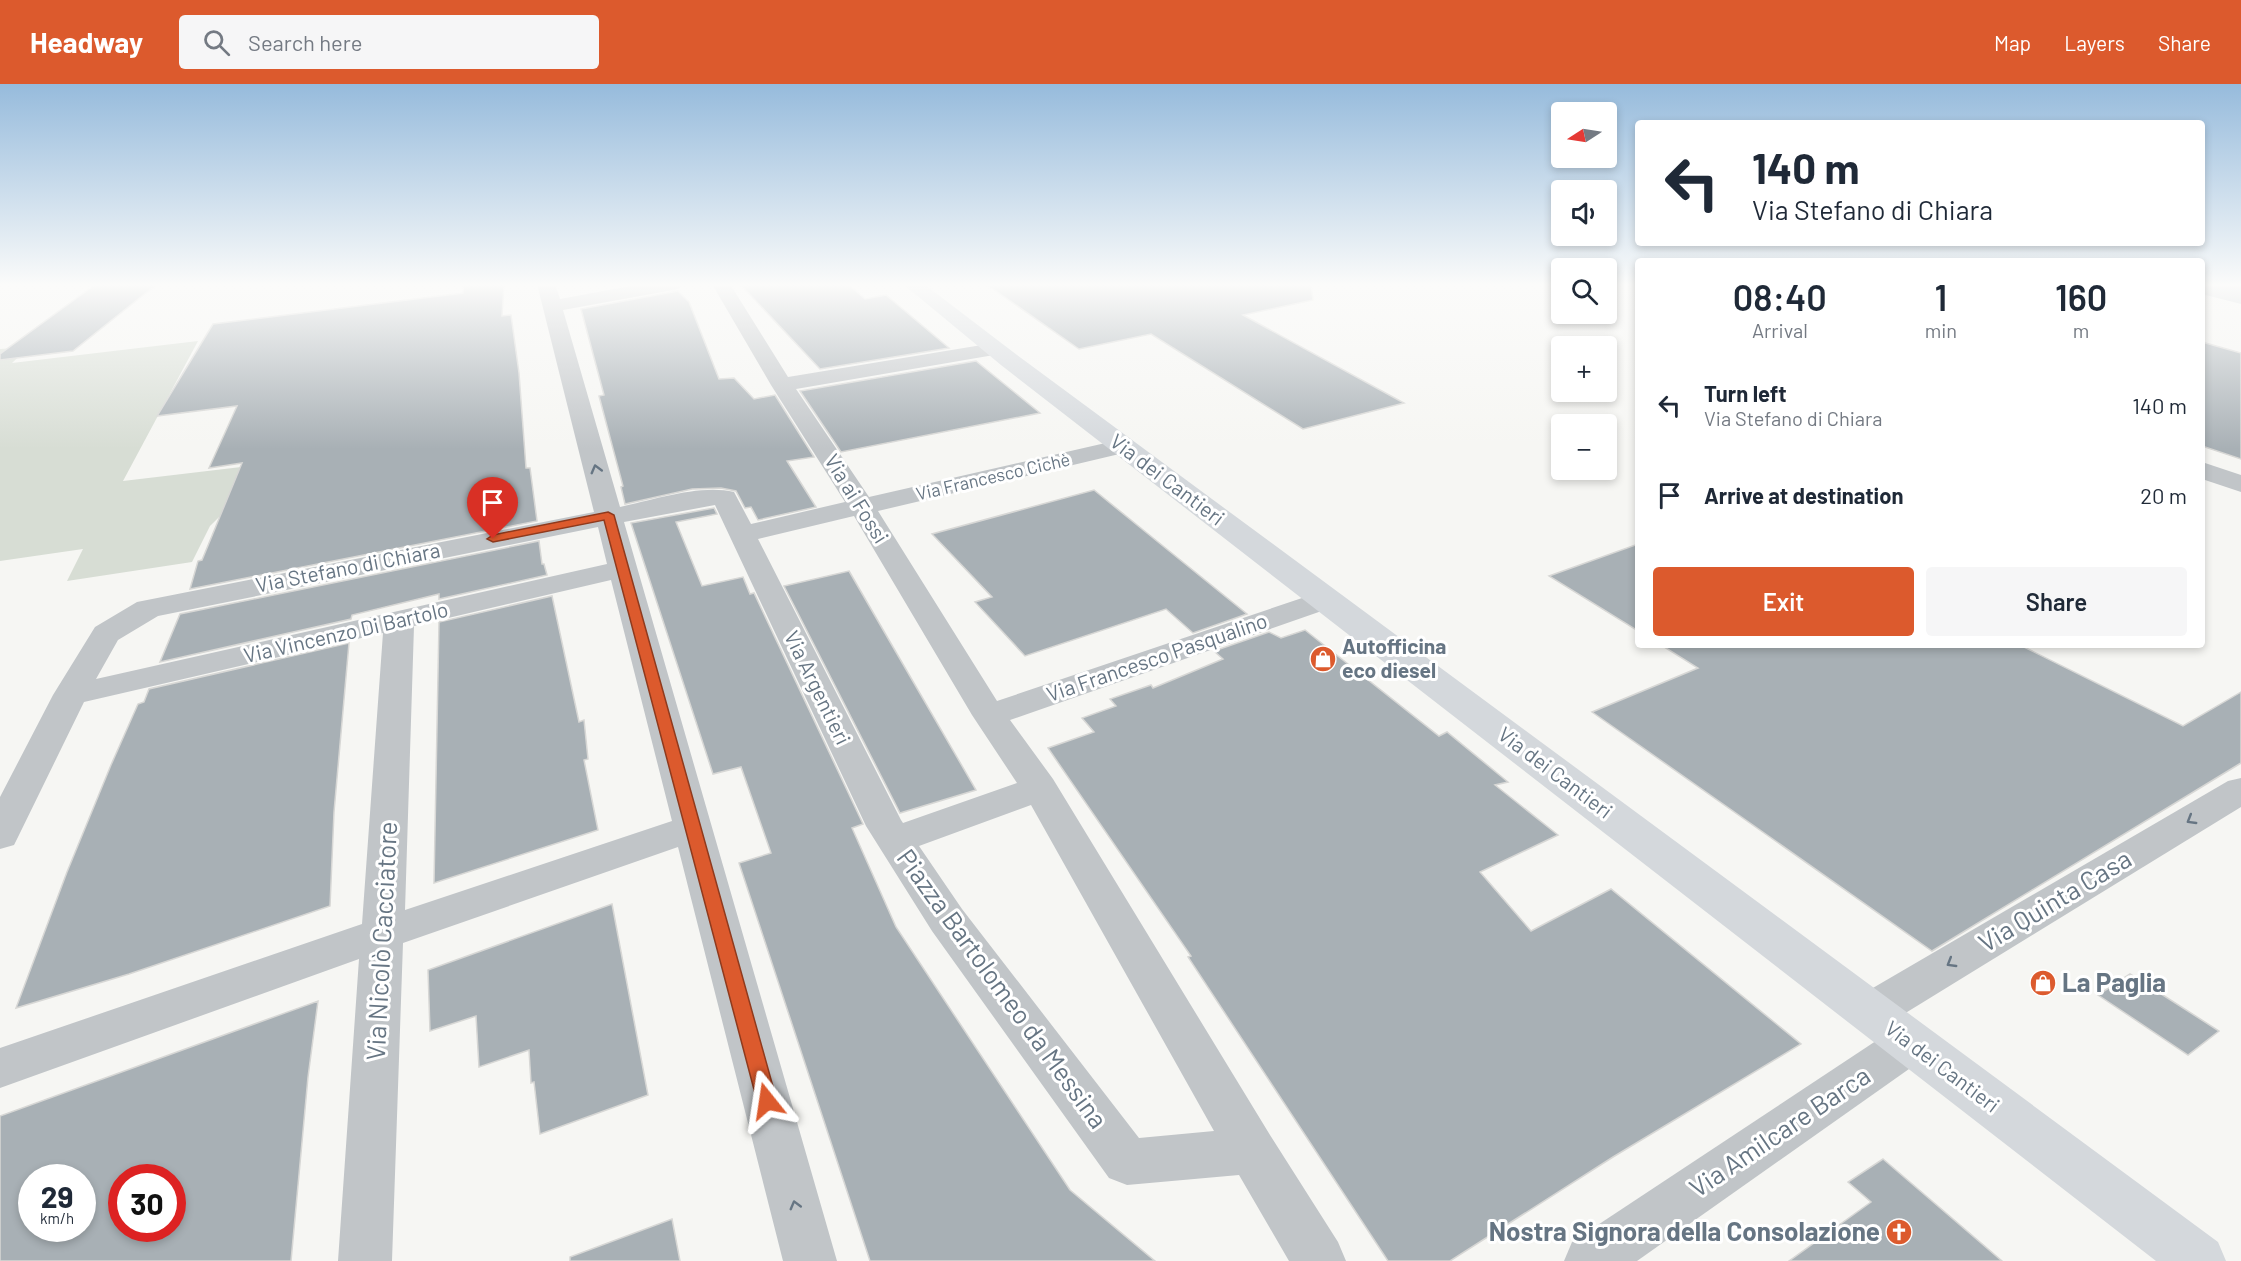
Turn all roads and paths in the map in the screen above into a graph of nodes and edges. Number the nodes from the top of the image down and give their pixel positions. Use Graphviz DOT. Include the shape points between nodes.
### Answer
graph roads {
  1 [pos="560,339"];
  2 [pos="754,339"];
  3 [pos="981,339"];
  4 [pos="994,349"];
  5 [pos="782,385"];
  6 [pos="1123,447"];
  7 [pos="2205,471"];
  8 [pos="2241,484"];
  9 [pos="724,498"];
  10 [pos="862,507"];
  11 [pos="608,515"];
  12 [pos="742,534"];
  13 [pos="623,569"];
  14 [pos="1325,600"];
  15 [pos="399,621"];
  16 [pos="70,695"];
  17 [pos="989,715"];
  18 [pos="1040,788"];
  19 [pos="2241,790"];
  20 [pos="693,828"];
  21 [pos="0,835"];
  22 [pos="895,840"];
  23 [pos="382,934"];
  24 [pos="1870,1012"];
  25 [pos="1910,1043"];
  26 [pos="0,1068"];
  27 [pos="1252,1151"];
  28 [pos="365,1261"];
  29 [pos="810,1261"];
  30 [pos="1319,1261"];
  31 [pos="1591,1261"];
  32 [pos="2199,1261"];
  11 -- 1 [label="street, one-way"];
  2 -- 5 [label="street, Via ai Fossi"];
  3 -- 4 [label="main road, Via dei Cantieri"];
  4 -- 5 [label="street"];
  4 -- 6 [label="main road, Via dei Cantieri"];
  5 -- 10 [label="street, Via ai Fossi"];
  6 -- 10 [label="street, Via Francesco Cichè"];
  6 -- 14 [label="main road, Via dei Cantieri"];
  7 -- 8 [label="street"];
  9 -- 11 [label="street, Via Stefano di Chiara" via="709,497"];
  9 -- 12 [label="street, Via Argentieri"];
  10 -- 12 [label="street, Via Francesco Cichè"];
  10 -- 17 [label="street, Via ai Fossi"];
  11 -- 13 [label="street"];
  11 -- 16 [label="street, Via Stefano di Chiara" via="148,609 106,634"];
  12 -- 22 [label="street, Via Argentieri"];
  13 -- 15 [label="street, Via Vincenzo Di Bartolo"];
  13 -- 20 [label="street"];
  14 -- 17 [label="street, Via Francesco Pasqualino"];
  14 -- 24 [label="main road, Via dei Cantieri"];
  15 -- 16 [label="street, Via Vincenzo Di Bartolo"];
  15 -- 23 [label="street, Via Nicolò Cacciatore"];
  16 -- 21 [label="street, Via Stefano di Chiara"];
  17 -- 18 [label="street"];
  18 -- 22 [label="street, Piazza Bartolomeo da Messina"];
  18 -- 27 [label="street"];
  19 -- 24 [label="street, Via Quinta Casa, one-way"];
  20 -- 23 [label="street"];
  29 -- 20 [label="street, one-way"];
  22 -- 27 [label="street, Piazza Bartolomeo da Messina" via="947,920 1127,1162"];
  23 -- 26 [label="street"];
  23 -- 28 [label="street, Via Nicolò Cacciatore"];
  24 -- 25 [label="main road, Via dei Cantieri"];
  25 -- 31 [label="street, Via Amilcare Barca"];
  25 -- 32 [label="main road, Via dei Cantieri"];
  27 -- 30 [label="street"];
}
